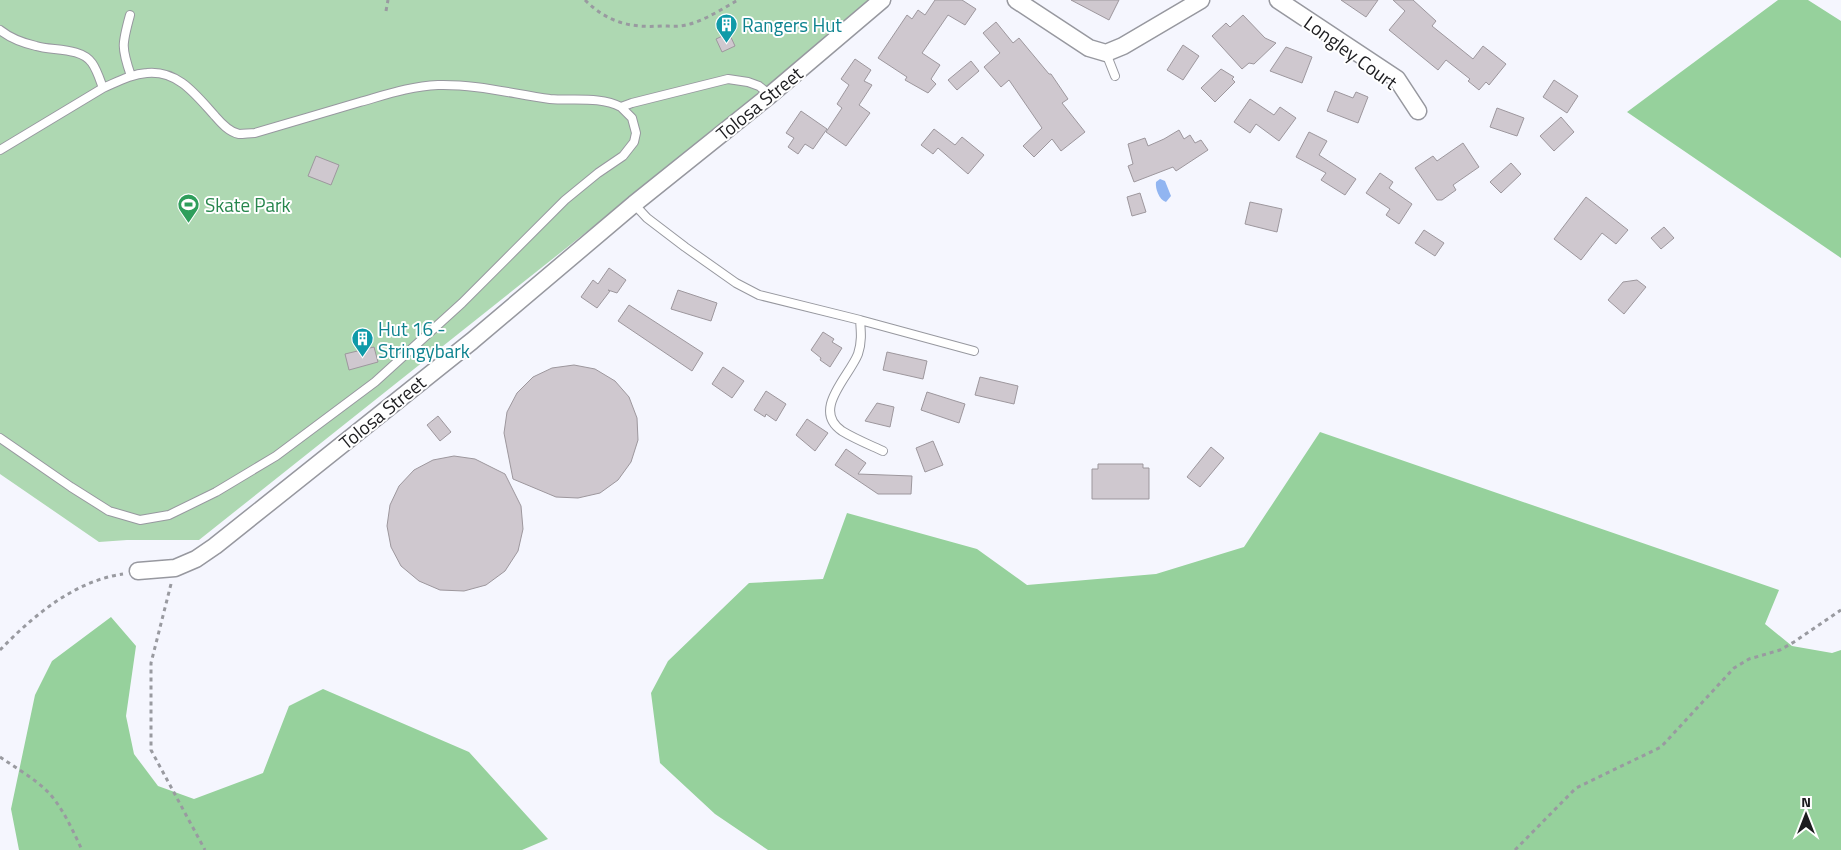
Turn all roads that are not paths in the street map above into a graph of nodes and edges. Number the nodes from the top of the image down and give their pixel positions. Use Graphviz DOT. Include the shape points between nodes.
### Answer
graph roads {
  1 [pos="882,0"];
  2 [pos="1016,0"];
  3 [pos="1201,0"];
  4 [pos="1278,0"];
  5 [pos="130,15"];
  6 [pos="0,30"];
  7 [pos="1106,53"];
  8 [pos="131,76"];
  9 [pos="1115,76"];
  10 [pos="104,88"];
  11 [pos="770,95"];
  12 [pos="621,107"];
  13 [pos="1418,111"];
  14 [pos="0,150"];
  15 [pos="634,204"];
  16 [pos="860,320"];
  17 [pos="974,351"];
  18 [pos="0,438"];
  19 [pos="884,452"];
  20 [pos="138,571"];
  1 -- 11 [label="street, Tolosa Street"];
  2 -- 7 [label="street" via="1089,48"];
  3 -- 7 [label="street"];
  4 -- 13 [label="street, Longley Court" via="1397,80"];
  5 -- 8 [label="lane" via="123,46"];
  6 -- 10 [label="lane" via="38,47 85,57 91,62"];
  7 -- 9 [label="lane"];
  8 -- 10 [label="lane"];
  8 -- 12 [label="lane" via="157,73 180,81 230,130 240,134 255,133 425,86 474,87 550,98 602,101"];
  10 -- 14 [label="lane"];
  11 -- 12 [label="lane" via="759,86 728,79"];
  11 -- 15 [label="street, Tolosa Street"];
  12 -- 18 [label="lane" via="632,118 636,133 634,142 623,156 565,200 462,303 375,382 276,456 216,492 170,515 140,520 109,511"];
  15 -- 16 [label="lane" via="680,244 759,295"];
  15 -- 20 [label="street, Tolosa Street" via="472,340 215,546 175,568"];
  16 -- 17 [label="lane"];
  16 -- 19 [label="lane" via="862,338 858,353 832,397 830,414 841,430"];
}
